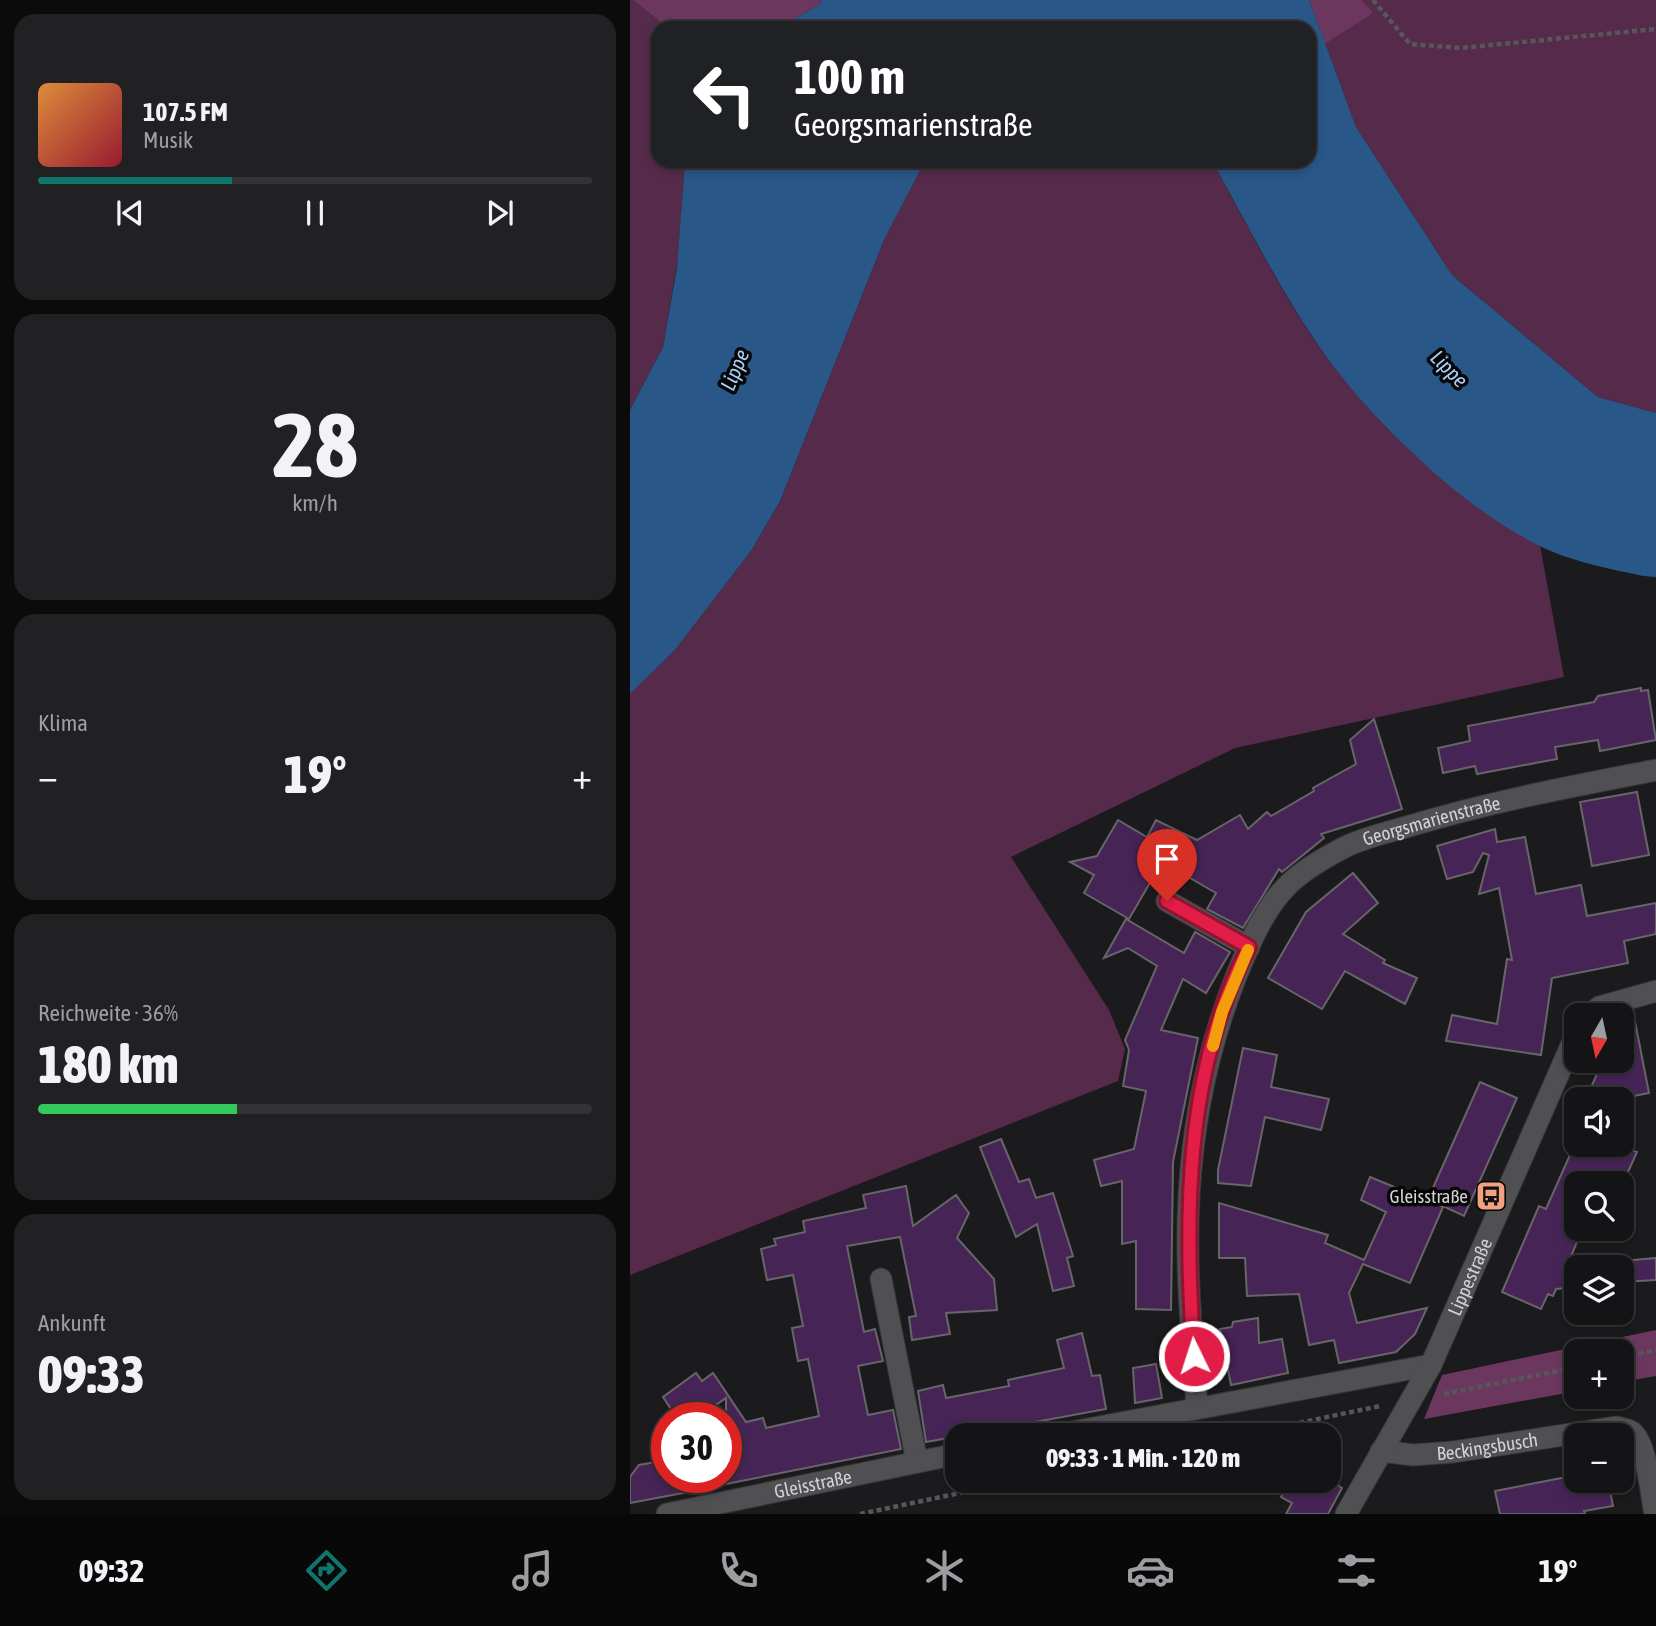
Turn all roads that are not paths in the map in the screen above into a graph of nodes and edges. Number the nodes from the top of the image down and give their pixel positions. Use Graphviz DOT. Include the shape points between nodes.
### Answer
graph roads {
  1 [pos="1656,770"];
  2 [pos="1167,901"];
  3 [pos="1249,947"];
  4 [pos="1656,991"];
  5 [pos="1612,1003"];
  6 [pos="1564,1062"];
  7 [pos="881,1279"];
  8 [pos="1431,1365"];
  9 [pos="1197,1407"];
  10 [pos="1116,1423"];
  11 [pos="1381,1451"];
  12 [pos="945,1456"];
  13 [pos="916,1462"];
  14 [pos="667,1514"];
  15 [pos="1346,1514"];
  16 [pos="1655,1514"];
  1 -- 3 [label="street, Georgsmarienstraße" via="1500,802 1345,847 1286,887"];
  2 -- 3 [label="street"];
  3 -- 9 [label="street, Georgsmarienstraße" via="1222,1012 1207,1068 1189,1195 1188,1280"];
  4 -- 5 [label="street"];
  6 -- 8 [label="street, Lippestraße"];
  7 -- 13 [label="street"];
  8 -- 9 [label="street"];
  8 -- 11 [label="street, Lippestraße"];
  9 -- 10 [label="street"];
  11 -- 15 [label="street, Lippestraße"];
  11 -- 16 [label="street, Beckingsbusch" via="1413,1455 1453,1452 1616,1427 1630,1430 1642,1448"];
  12 -- 13 [label="street, Gleisstraße"];
  13 -- 14 [label="street, Gleisstraße"];
}
